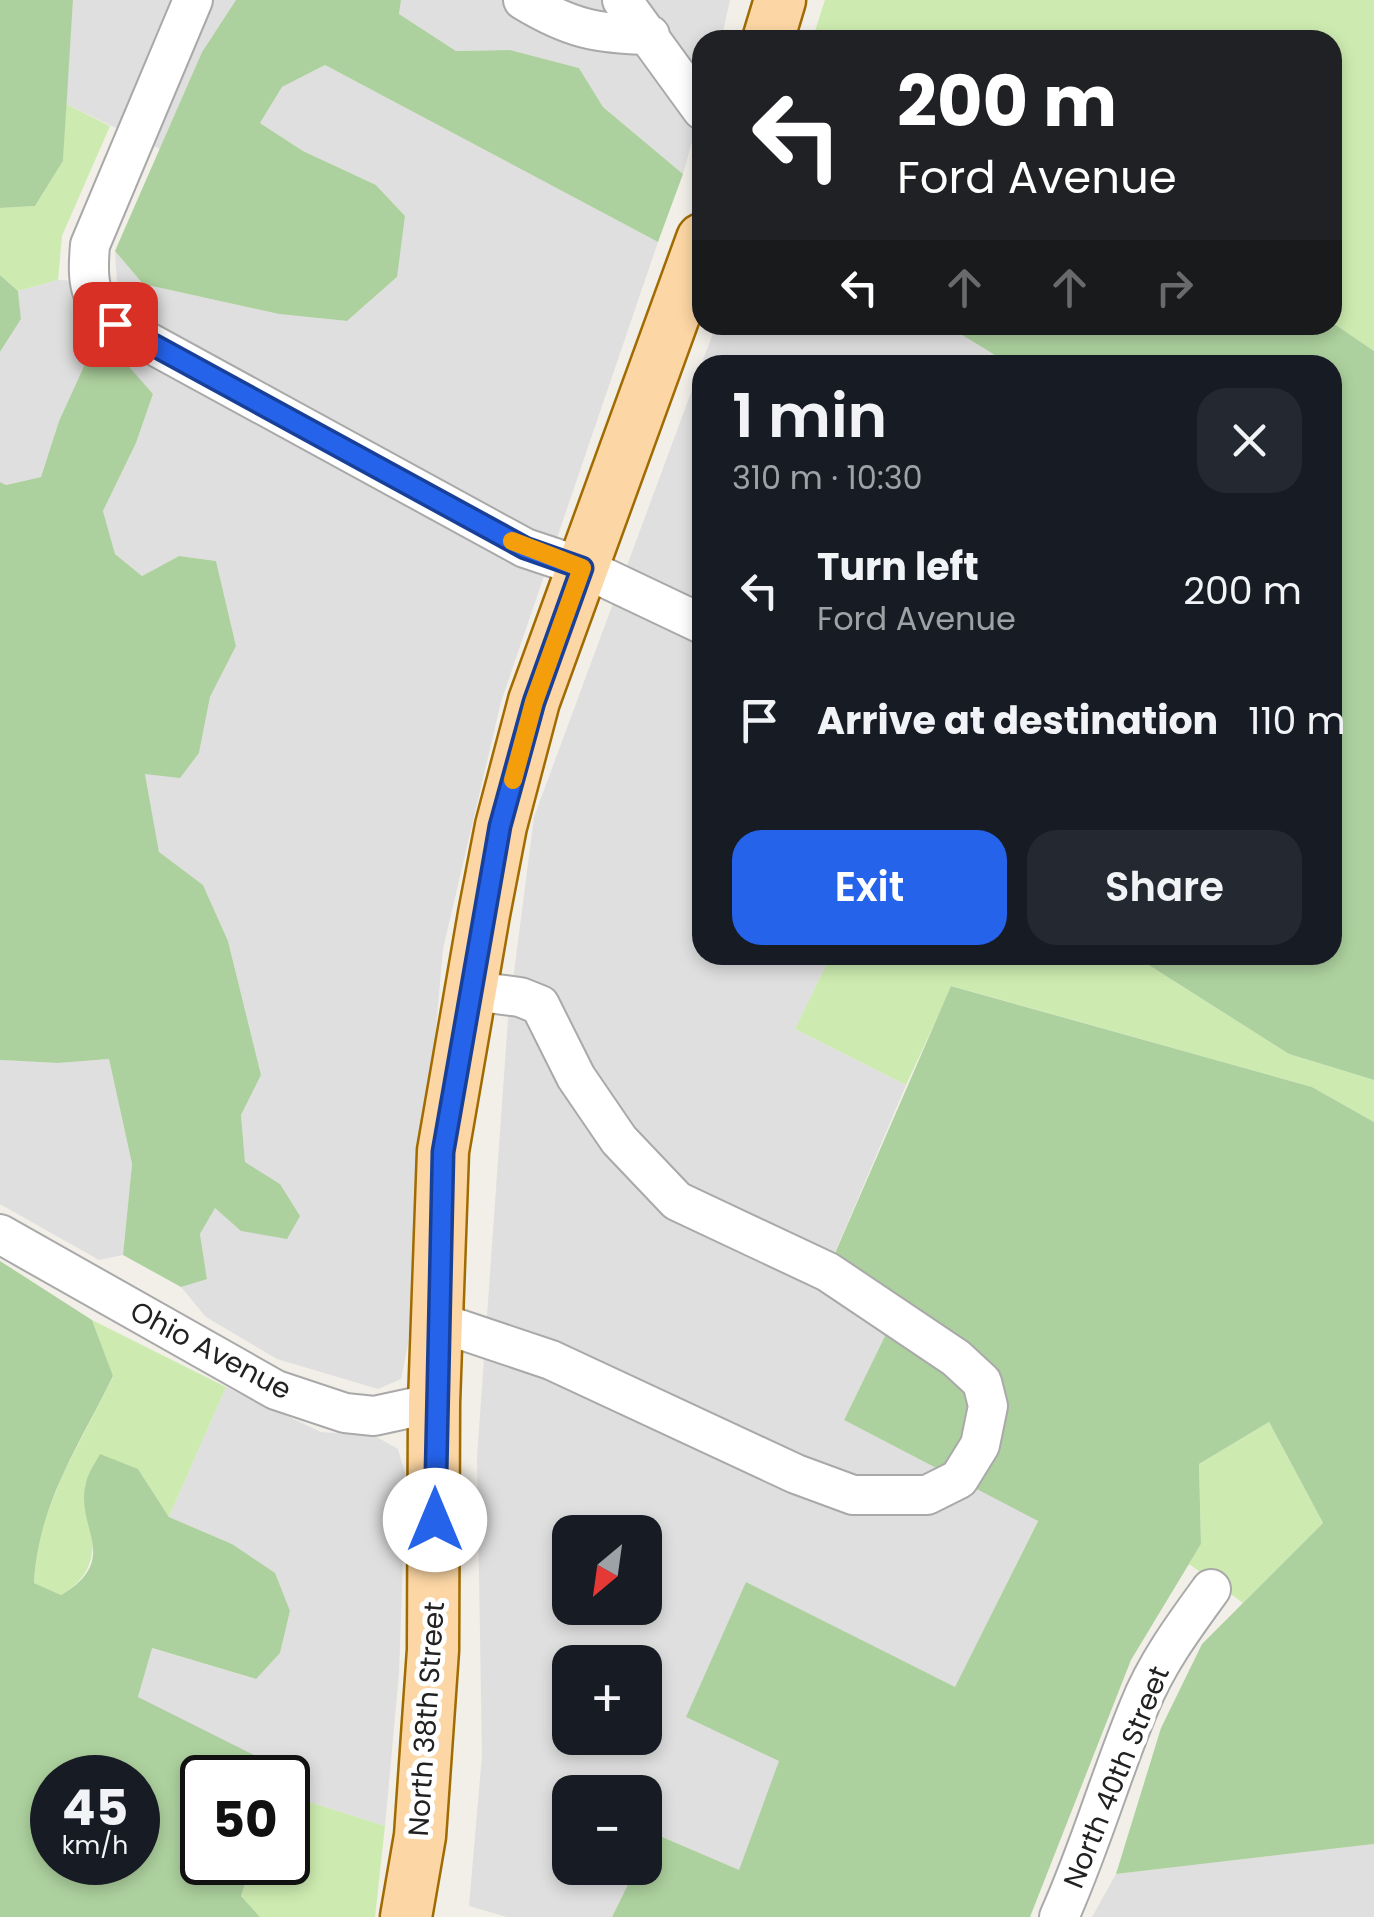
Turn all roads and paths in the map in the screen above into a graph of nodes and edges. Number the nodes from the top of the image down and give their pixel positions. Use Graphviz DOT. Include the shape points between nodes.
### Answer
graph roads {
  1 [pos="193,0"];
  2 [pos="523,0"];
  3 [pos="622,0"];
  4 [pos="780,0"];
  5 [pos="771,30"];
  6 [pos="650,35"];
  7 [pos="692,96"];
  8 [pos="692,266"];
  9 [pos="582,568"];
  10 [pos="692,619"];
  11 [pos="472,991"];
  12 [pos="0,1234"];
  13 [pos="438,1322"];
  14 [pos="434,1403"];
  15 [pos="1211,1588"];
  16 [pos="406,1917"];
  17 [pos="1059,1917"];
  1 -- 9 [label="street" via="90,245 86,283 96,305 115,324 525,548"];
  2 -- 6 [label="street" via="570,26"];
  3 -- 6 [label="street"];
  4 -- 5 [label="main road"];
  6 -- 7 [label="street"];
  8 -- 9 [label="main road, North 38th Street"];
  9 -- 10 [label="street"];
  9 -- 11 [label="main road, North 38th Street" via="534,702 500,826"];
  11 -- 13 [label="main road, North 38th Street" via="443,1152"];
  11 -- 13 [label="street" via="540,1005 576,1077 619,1140 676,1201 828,1272 956,1358 982,1382 988,1406 980,1445 959,1479 927,1495 853,1495 550,1360"];
  12 -- 14 [label="street, Ohio Avenue" via="276,1390 374,1416"];
  13 -- 14 [label="main road, North 38th Street"];
  14 -- 16 [label="main road, North 38th Street" via="433,1650 420,1836"];
  15 -- 17 [label="street, North 40th Street" via="1169,1647 1139,1706"];
}
